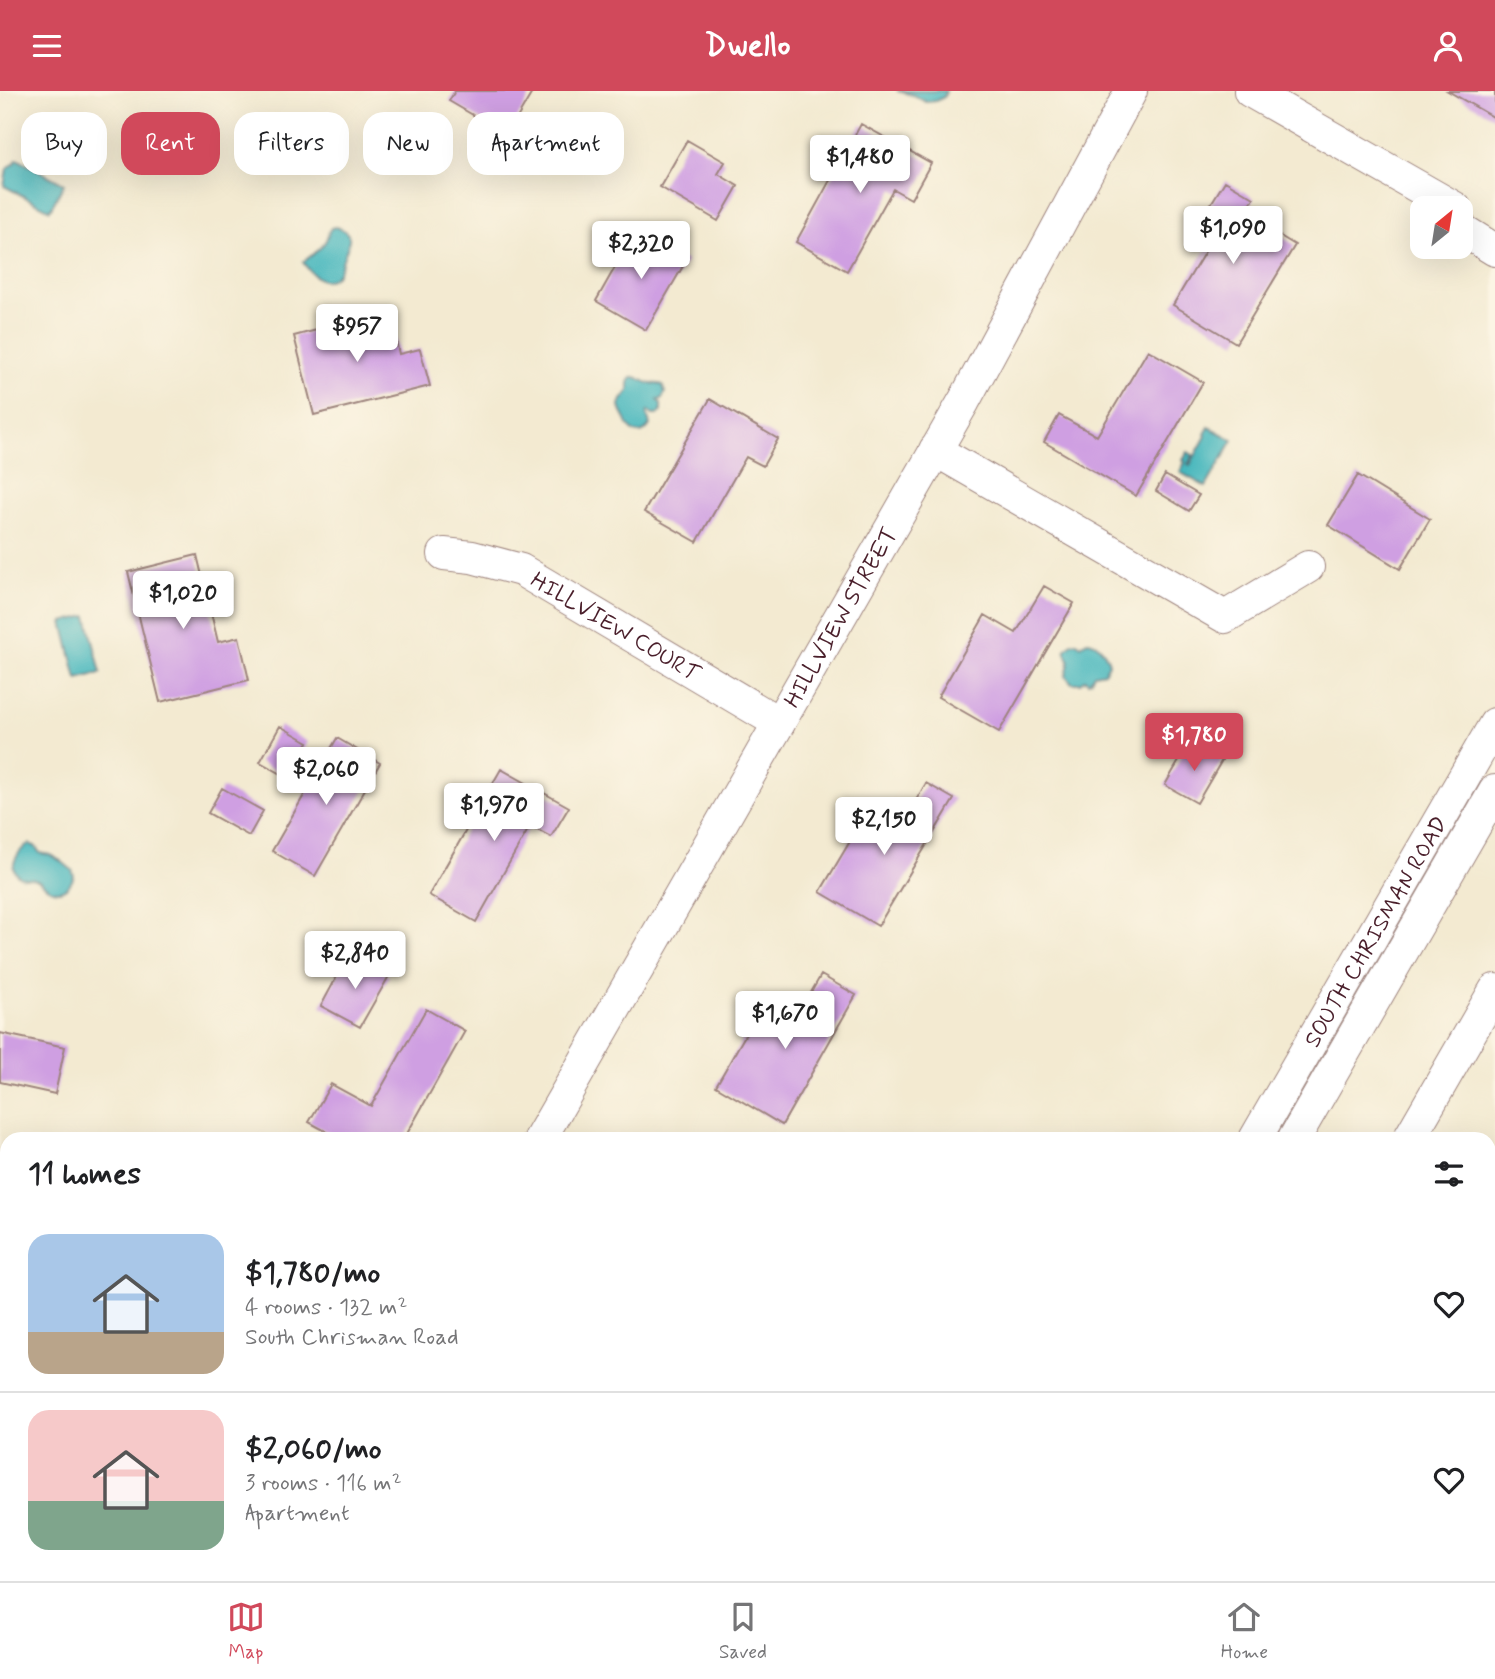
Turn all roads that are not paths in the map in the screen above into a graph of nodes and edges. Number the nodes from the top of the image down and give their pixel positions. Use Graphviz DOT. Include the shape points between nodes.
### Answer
graph roads {
  1 [pos="1131,91"];
  2 [pos="1250,91"];
  3 [pos="1357,152"];
  4 [pos="1417,196"];
  5 [pos="1478,226"];
  6 [pos="935,450"];
  7 [pos="444,554"];
  8 [pos="1308,567"];
  9 [pos="779,723"];
  10 [pos="1495,724"];
  11 [pos="1495,791"];
  12 [pos="1495,990"];
  13 [pos="544,1132"];
  14 [pos="1259,1132"];
  15 [pos="1298,1132"];
  16 [pos="1413,1132"];
  1 -- 6 [label="street, HILLVIEW STREET"];
  2 -- 3 [label="street"];
  3 -- 4 [label="street"];
  3 -- 5 [label="street"];
  6 -- 8 [label="street" via="1225,617"];
  6 -- 9 [label="street, HILLVIEW STREET"];
  7 -- 9 [label="street, HILLVIEW COURT" via="521,570"];
  9 -- 13 [label="street, HILLVIEW STREET"];
  10 -- 14 [label="street, SOUTH CHRISMAN ROAD"];
  11 -- 15 [label="street, SOUTH CHRISMAN ROAD"];
  12 -- 16 [label="street"];
}
